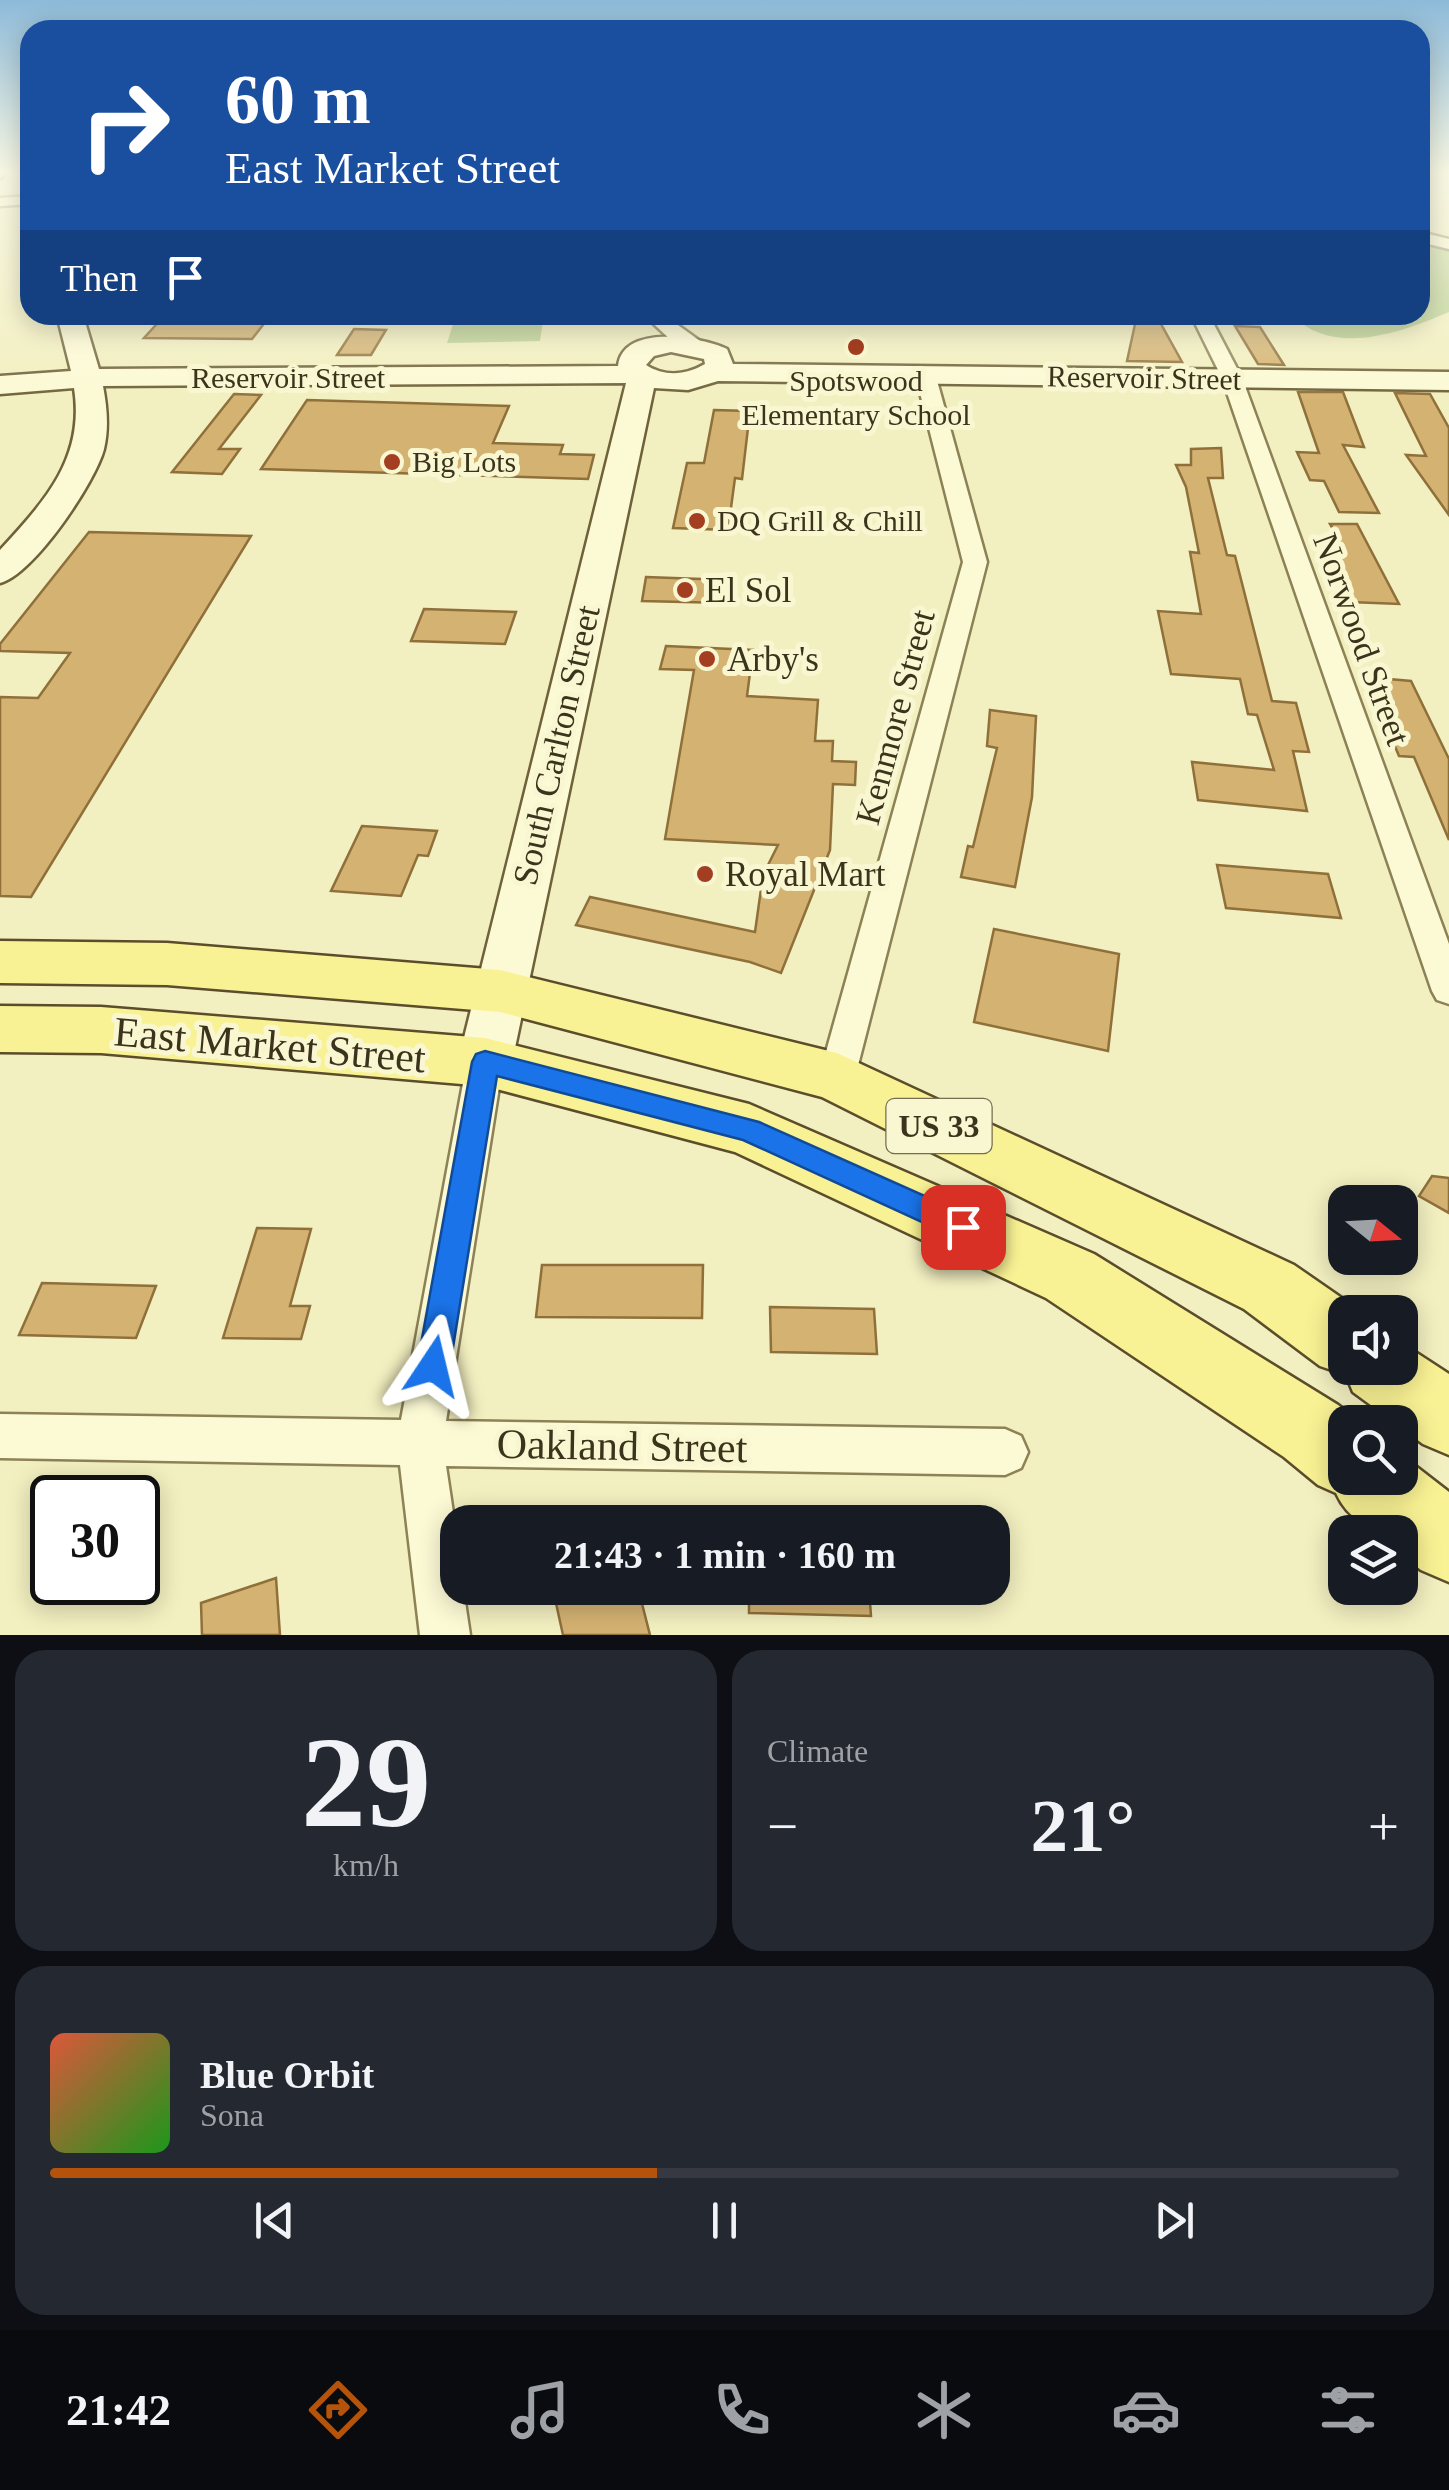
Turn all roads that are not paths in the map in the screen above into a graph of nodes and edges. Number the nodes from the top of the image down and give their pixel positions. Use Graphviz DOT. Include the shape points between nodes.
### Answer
graph roads {
  1 [pos="72,325"];
  2 [pos="651,325"];
  3 [pos="665,325"];
  4 [pos="1205,325"];
  5 [pos="710,358"];
  6 [pos="642,364"];
  7 [pos="926,377"];
  8 [pos="85,378"];
  9 [pos="1232,378"];
  10 [pos="674,382"];
  11 [pos="1448,383"];
  12 [pos="0,385"];
  13 [pos="631,430"];
  14 [pos="0,572"];
  15 [pos="0,962"];
  16 [pos="500,991"];
  17 [pos="1449,991"];
  18 [pos="0,1029"];
  19 [pos="485,1062"];
  20 [pos="837,1077"];
  21 [pos="1328,1330"];
  22 [pos="1403,1385"];
  23 [pos="1449,1418"];
  24 [pos="0,1436"];
  25 [pos="420,1442"];
  26 [pos="1328,1444"];
  27 [pos="1005,1452"];
  28 [pos="1390,1495"];
  29 [pos="1449,1542"];
  30 [pos="444,1635"];
  1 -- 8 [label="main road"];
  2 -- 6 [label="street" via="656,334"];
  3 -- 5 [label="street"];
  4 -- 9 [label="street, Norwood Street"];
  5 -- 6 [label="main road"];
  5 -- 7 [label="main road, Reservoir Street" via="838,376"];
  5 -- 10 [label="main road"];
  6 -- 8 [label="main road, Reservoir Street" via="520,377"];
  6 -- 10 [label="main road"];
  6 -- 13 [label="main road, South Carlton Street"];
  7 -- 9 [label="main road, Reservoir Street"];
  7 -- 20 [label="street, Kenmore Street" via="975,562"];
  8 -- 12 [label="main road, Reservoir Street"];
  8 -- 14 [label="main road" via="92,429 85,454 52,510"];
  9 -- 11 [label="main road, Reservoir Street"];
  9 -- 17 [label="street, Norwood Street"];
  10 -- 13 [label="main road, South Carlton Street" via="650,393"];
  13 -- 16 [label="main road, South Carlton Street"];
  15 -- 16 [label="main road, East Market Street / US 33" via="167,964"];
  16 -- 19 [label="main road, South Carlton Street"];
  16 -- 20 [label="main road, East Market Street / US 33"];
  18 -- 19 [label="main road, East Market Street / US 33" via="101,1030"];
  19 -- 25 [label="street"];
  19 -- 26 [label="main road, East Market Street / US 33" via="749,1130 1052,1268"];
  20 -- 21 [label="main road, East Market Street / US 33" via="1270,1287"];
  22 -- 23 [label="main road"];
  24 -- 25 [label="street, Oakland Street"];
  25 -- 27 [label="street, Oakland Street"];
  25 -- 30 [label="street"];
  28 -- 29 [label="main road"];
}
